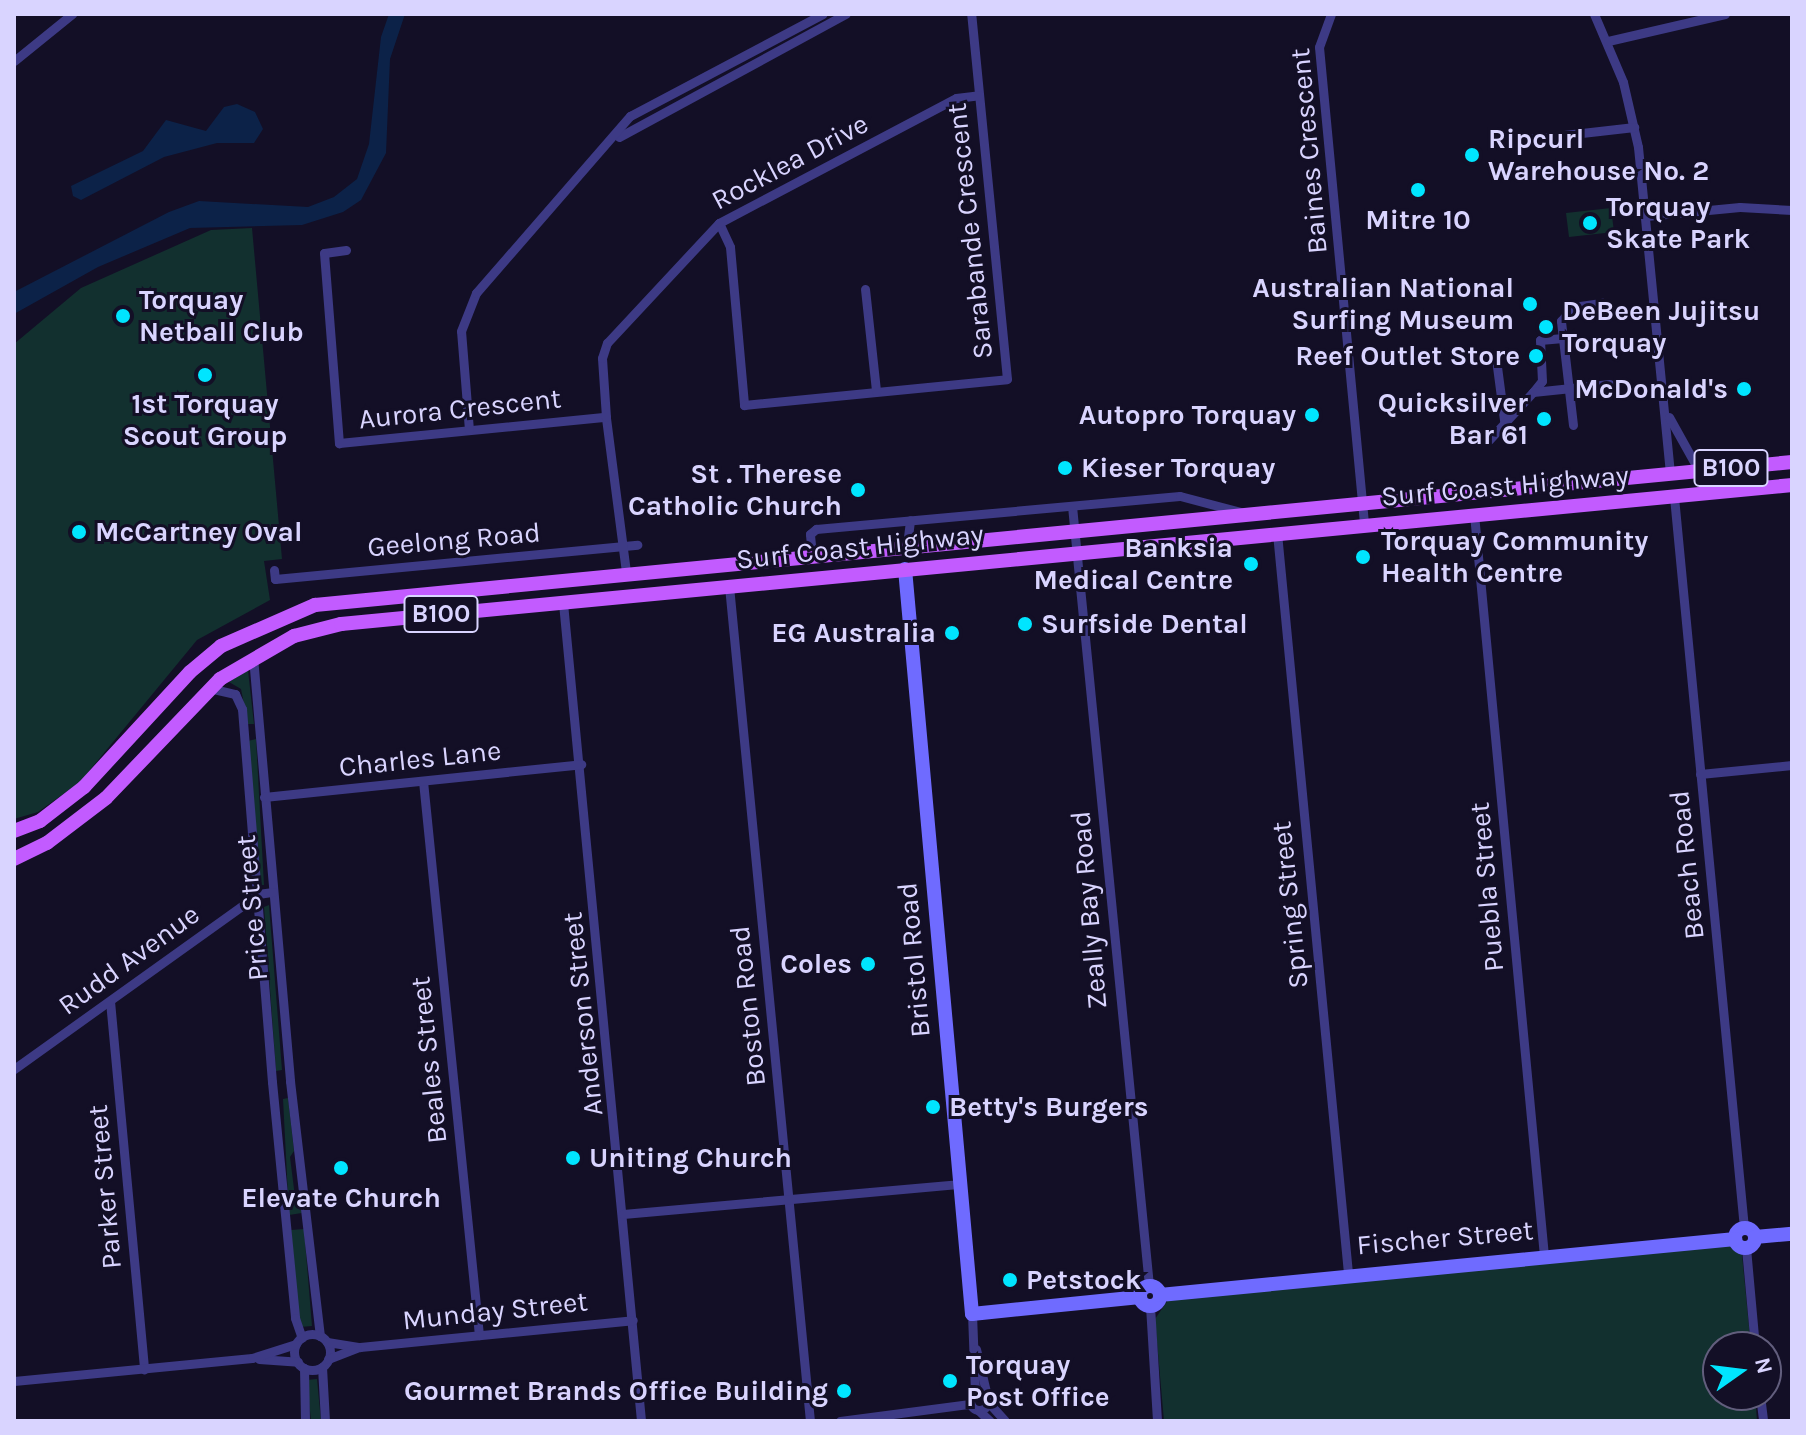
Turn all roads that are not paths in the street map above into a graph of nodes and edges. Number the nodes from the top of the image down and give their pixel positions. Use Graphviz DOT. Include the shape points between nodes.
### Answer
graph roads {
  1 [pos="72,14"];
  2 [pos="823,14"];
  3 [pos="846,14"];
  4 [pos="971,14"];
  5 [pos="1331,14"];
  6 [pos="1594,14"];
  7 [pos="1725,14"];
  8 [pos="1608,41"];
  9 [pos="14,61"];
  10 [pos="979,95"];
  11 [pos="1634,127"];
  12 [pos="1529,139"];
  13 [pos="596,158"];
  14 [pos="1792,210"];
  15 [pos="1646,216"];
  16 [pos="719,223"];
  17 [pos="346,250"];
  18 [pos="865,289"];
  19 [pos="1603,303"];
  20 [pos="1563,338"];
  21 [pos="1496,359"];
  22 [pos="1610,384"];
  23 [pos="1569,388"];
  24 [pos="1662,390"];
  25 [pos="876,391"];
  26 [pos="1533,392"];
  27 [pos="606,417"];
  28 [pos="1573,425"];
  29 [pos="1505,427"];
  30 [pos="469,430"];
  31 [pos="1489,440"];
  32 [pos="1792,462"];
  33 [pos="1699,471"];
  34 [pos="1670,474"];
  35 [pos="1792,485"];
  36 [pos="1674,497"];
  37 [pos="1362,503"];
  38 [pos="1072,506"];
  39 [pos="1248,514"];
  40 [pos="1474,514"];
  41 [pos="910,520"];
  42 [pos="1364,525"];
  43 [pos="1075,529"];
  44 [pos="1277,533"];
  45 [pos="637,545"];
  46 [pos="907,545"];
  47 [pos="622,546"];
  48 [pos="1077,552"];
  49 [pos="812,554"];
  50 [pos="905,569"];
  51 [pos="626,572"];
  52 [pos="275,579"];
  53 [pos="560,579"];
  54 [pos="729,586"];
  55 [pos="631,596"];
  56 [pos="563,603"];
  57 [pos="253,657"];
  58 [pos="209,688"];
  59 [pos="259,731"];
  60 [pos="244,734"];
  61 [pos="581,764"];
  62 [pos="1792,765"];
  63 [pos="1700,774"];
  64 [pos="423,781"];
  65 [pos="264,797"];
  66 [pos="14,831"];
  67 [pos="14,859"];
  68 [pos="273,892"];
  69 [pos="258,894"];
  70 [pos="110,1001"];
  71 [pos="14,1069"];
  72 [pos="290,1081"];
  73 [pos="272,1082"];
  74 [pos="961,1184"];
  75 [pos="788,1200"];
  76 [pos="623,1214"];
  77 [pos="307,1222"];
  78 [pos="286,1224"];
  79 [pos="1792,1234"];
  80 [pos="1745,1238"];
  81 [pos="1544,1256"];
  82 [pos="1348,1273"];
  83 [pos="1149,1296"];
  84 [pos="972,1314"];
  85 [pos="633,1320"];
  86 [pos="1754,1331"];
  87 [pos="479,1335"];
  88 [pos="323,1339"];
  89 [pos="299,1341"];
  90 [pos="975,1346"];
  91 [pos="360,1347"];
  92 [pos="252,1358"];
  93 [pos="325,1363"];
  94 [pos="301,1365"];
  95 [pos="144,1369"];
  96 [pos="14,1381"];
  97 [pos="975,1392"];
  98 [pos="988,1399"];
  99 [pos="974,1407"];
  100 [pos="924,1417"];
  101 [pos="305,1421"];
  102 [pos="325,1421"];
  103 [pos="641,1421"];
  104 [pos="810,1421"];
  105 [pos="840,1421"];
  106 [pos="990,1421"];
  107 [pos="1005,1421"];
  108 [pos="1157,1421"];
  1 -- 9 [label="street"];
  2 -- 13 [label="street" via="637,111"];
  3 -- 13 [label="street" via="634,125"];
  4 -- 10 [label="street, Sarabande Crescent"];
  5 -- 37 [label="street, Baines Crescent" via="1319,47"];
  6 -- 8 [label="street"];
  7 -- 8 [label="street"];
  8 -- 11 [label="street"];
  10 -- 16 [label="street, Rocklea Drive" via="956,98"];
  10 -- 25 [label="street, Sarabande Crescent" via="1007,379"];
  11 -- 12 [label="street"];
  11 -- 15 [label="street"];
  13 -- 30 [label="street" via="469,306 460,343"];
  14 -- 15 [label="street" via="1749,207"];
  15 -- 24 [label="street"];
  16 -- 25 [label="street, Sarabande Crescent" via="730,247 744,405"];
  16 -- 27 [label="street, Rocklea Drive" via="607,343 602,358"];
  17 -- 30 [label="street, Aurora Crescent" via="324,253 339,443"];
  18 -- 25 [label="street"];
  19 -- 20 [label="street" via="1573,307 1561,321"];
  20 -- 23 [label="street"];
  20 -- 26 [label="street" via="1540,340 1542,381"];
  21 -- 29 [label="street"];
  22 -- 23 [label="street"];
  23 -- 26 [label="street"];
  23 -- 28 [label="street"];
  24 -- 33 [label="street" via="1676,435"];
  24 -- 34 [label="street"];
  26 -- 29 [label="street"];
  27 -- 30 [label="street, Aurora Crescent"];
  27 -- 47 [label="street, Rocklea Drive"];
  29 -- 31 [label="street"];
  32 -- 33 [label="main road, Surf Coast Highway / B100"];
  33 -- 34 [label="main road, Surf Coast Highway / B100"];
  34 -- 36 [label="main road"];
  34 -- 37 [label="main road, Surf Coast Highway / B100"];
  35 -- 36 [label="main road, Surf Coast Highway / B100"];
  36 -- 40 [label="main road, Surf Coast Highway / B100"];
  36 -- 63 [label="street, Beach Road"];
  37 -- 39 [label="main road, Surf Coast Highway / B100"];
  37 -- 42 [label="street, Baines Crescent"];
  38 -- 39 [label="street" via="1180,496"];
  38 -- 41 [label="street"];
  38 -- 43 [label="street"];
  39 -- 43 [label="main road, Surf Coast Highway / B100"];
  40 -- 42 [label="main road, Surf Coast Highway / B100"];
  40 -- 81 [label="street, Puebla Street"];
  41 -- 46 [label="street"];
  41 -- 49 [label="street" via="816,529 810,534"];
  42 -- 44 [label="main road, Surf Coast Highway / B100"];
  43 -- 46 [label="main road, Surf Coast Highway / B100"];
  43 -- 48 [label="street, Zeally Bay Road"];
  44 -- 48 [label="main road, Surf Coast Highway / B100"];
  44 -- 82 [label="street, Spring Street"];
  45 -- 47 [label="street, Geelong Road"];
  46 -- 49 [label="main road, Surf Coast Highway / B100"];
  46 -- 50 [label="main road"];
  47 -- 51 [label="street, Rocklea Drive"];
  47 -- 52 [label="street, Geelong Road"];
  48 -- 50 [label="main road, Surf Coast Highway / B100"];
  48 -- 83 [label="street, Zeally Bay Road"];
  49 -- 51 [label="main road, Surf Coast Highway / B100"];
  50 -- 54 [label="main road, Surf Coast Highway / B100"];
  50 -- 74 [label="street, Bristol Road"];
  51 -- 53 [label="main road, Surf Coast Highway / B100"];
  51 -- 55 [label="main road"];
  53 -- 56 [label="main road"];
  53 -- 66 [label="main road, Surf Coast Highway / B100" via="346,600 283,615 240,634 192,670 76,795 40,821"];
  54 -- 55 [label="main road, Surf Coast Highway / B100"];
  54 -- 75 [label="street, Boston Road"];
  55 -- 56 [label="main road, Surf Coast Highway / B100"];
  56 -- 57 [label="main road, Surf Coast Highway / B100" via="341,624 294,636"];
  56 -- 61 [label="street, Anderson Street"];
  57 -- 58 [label="main road, Surf Coast Highway / B100"];
  57 -- 59 [label="street, Price Street"];
  58 -- 60 [label="street, Price Street" via="238,697"];
  58 -- 67 [label="main road, Surf Coast Highway / B100" via="106,798 47,843"];
  59 -- 60 [label="street"];
  59 -- 65 [label="street, Price Street"];
  60 -- 69 [label="street, Price Street"];
  61 -- 64 [label="street, Charles Lane"];
  61 -- 76 [label="street, Anderson Street"];
  62 -- 63 [label="street"];
  63 -- 80 [label="street, Beach Road"];
  64 -- 65 [label="street, Charles Lane"];
  64 -- 87 [label="street, Beales Street"];
  65 -- 68 [label="street, Price Street"];
  68 -- 69 [label="street, Rudd Avenue"];
  68 -- 72 [label="street, Price Street"];
  69 -- 70 [label="street, Rudd Avenue"];
  69 -- 73 [label="street, Price Street"];
  70 -- 71 [label="street, Rudd Avenue"];
  70 -- 95 [label="street, Parker Street"];
  72 -- 73 [label="street"];
  72 -- 77 [label="street, Price Street"];
  73 -- 78 [label="street, Price Street"];
  74 -- 75 [label="street"];
  74 -- 84 [label="street, Bristol Road"];
  75 -- 76 [label="street"];
  75 -- 104 [label="street, Boston Road"];
  76 -- 85 [label="street, Anderson Street"];
  77 -- 78 [label="street"];
  77 -- 88 [label="street, Price Street"];
  78 -- 89 [label="street, Price Street"];
  79 -- 80 [label="street, Fischer Street"];
  80 -- 81 [label="street, Fischer Street"];
  80 -- 86 [label="street, Beach Road"];
  81 -- 82 [label="street, Fischer Street"];
  82 -- 83 [label="street, Fischer Street"];
  83 -- 84 [label="street, Fischer Street"];
  83 -- 108 [label="street, Zeally Bay Road"];
  84 -- 90 [label="street, Bristol Road"];
  85 -- 87 [label="street, Munday Street"];
  85 -- 103 [label="street, Anderson Street"];
  87 -- 91 [label="street, Munday Street"];
  88 -- 89 [label="street"];
  88 -- 91 [label="street, Munday Street"];
  88 -- 93 [label="street, Price Street"];
  89 -- 92 [label="street"];
  89 -- 94 [label="street, Price Street"];
  90 -- 97 [label="street, Bristol Road"];
  90 -- 98 [label="street, Bristol Road"];
  91 -- 93 [label="street, Munday Street"];
  92 -- 94 [label="street"];
  92 -- 95 [label="street"];
  93 -- 94 [label="street"];
  93 -- 102 [label="street, Price Street"];
  94 -- 101 [label="street, Price Street"];
  95 -- 96 [label="street"];
  97 -- 98 [label="street"];
  97 -- 99 [label="street"];
  98 -- 99 [label="street"];
  98 -- 107 [label="street, Bristol Road"];
  99 -- 100 [label="street"];
  99 -- 106 [label="street"];
  100 -- 105 [label="street"];
}
